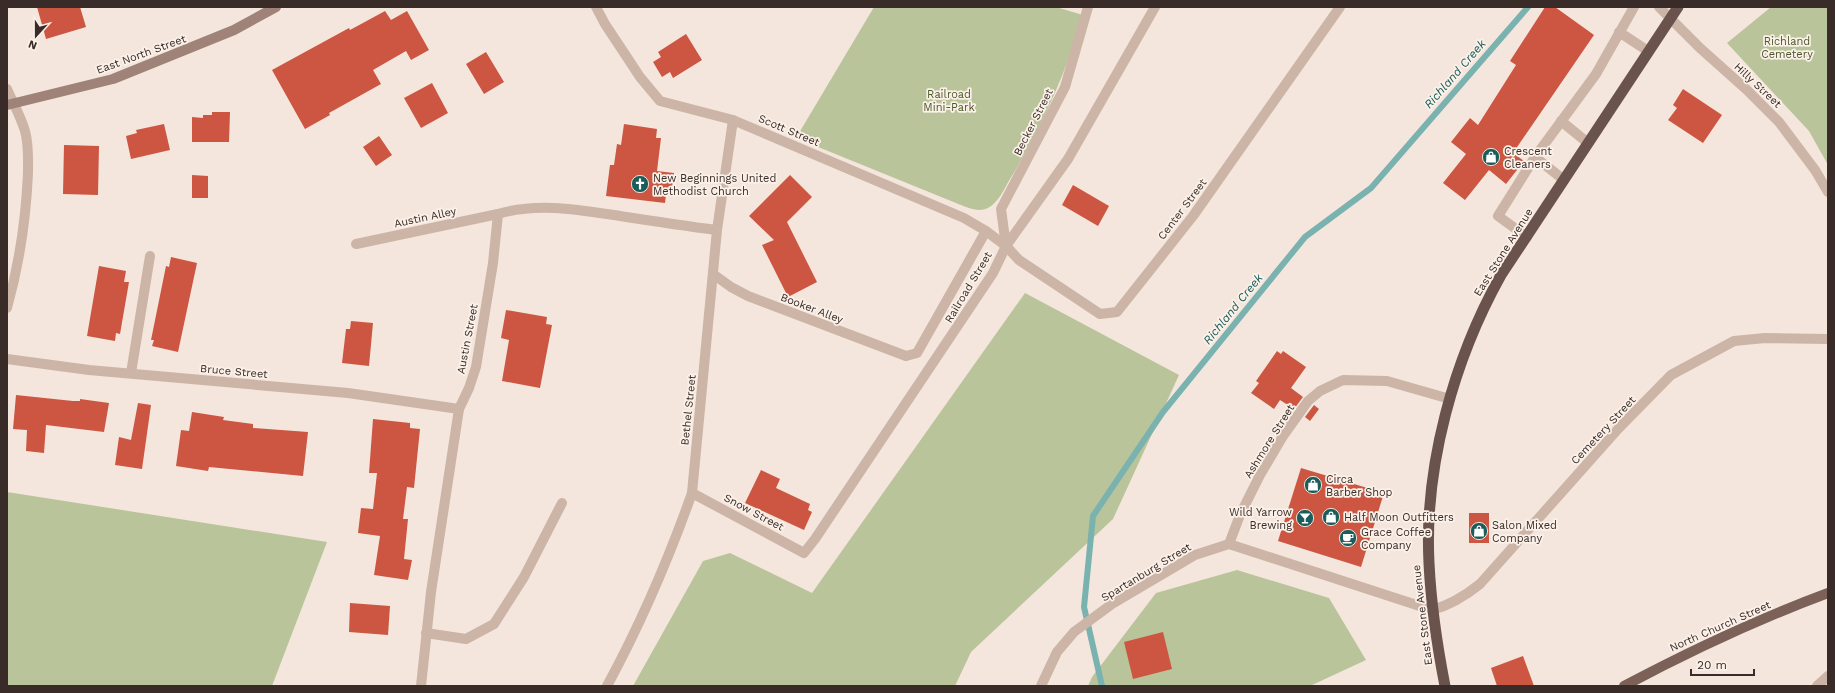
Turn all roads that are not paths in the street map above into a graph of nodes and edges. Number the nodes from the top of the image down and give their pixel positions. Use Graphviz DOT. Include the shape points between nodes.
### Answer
graph roads {
  1 [pos="276,7"];
  2 [pos="596,7"];
  3 [pos="1088,7"];
  4 [pos="1154,7"];
  5 [pos="1340,7"];
  6 [pos="1634,7"];
  7 [pos="1659,7"];
  8 [pos="1678,7"];
  9 [pos="1670,18"];
  10 [pos="1619,32"];
  11 [pos="1648,51"];
  12 [pos="7,89"];
  13 [pos="10,104"];
  14 [pos="733,120"];
  15 [pos="1561,121"];
  16 [pos="1588,143"];
  17 [pos="1535,157"];
  18 [pos="1564,180"];
  19 [pos="1828,192"];
  20 [pos="498,214"];
  21 [pos="717,230"];
  22 [pos="986,231"];
  23 [pos="1526,237"];
  24 [pos="356,244"];
  25 [pos="1006,246"];
  26 [pos="150,256"];
  27 [pos="713,274"];
  28 [pos="7,308"];
  29 [pos="1828,339"];
  30 [pos="7,359"];
  31 [pos="131,373"];
  32 [pos="1450,399"];
  33 [pos="459,409"];
  34 [pos="692,493"];
  35 [pos="562,504"];
  36 [pos="1229,544"];
  37 [pos="804,553"];
  38 [pos="1828,593"];
  39 [pos="1432,610"];
  40 [pos="426,633"];
  41 [pos="1828,676"];
  42 [pos="421,686"];
  43 [pos="607,686"];
  44 [pos="1041,686"];
  45 [pos="1445,686"];
  46 [pos="1624,686"];
  47 [pos="1817,686"];
  1 -- 13 [label="main road, East North Street" via="234,30 113,80"];
  2 -- 14 [label="street, Scott Street" via="640,77 660,101"];
  3 -- 25 [label="street, Becker Street" via="1065,87 1001,210"];
  4 -- 25 [label="street, Railroad Street" via="1068,159"];
  5 -- 25 [label="street, Center Street" via="1193,216 1117,312 1100,314 1019,260"];
  6 -- 10 [label="street"];
  7 -- 9 [label="street, Hilly Street"];
  8 -- 9 [label="highway, East Stone Avenue"];
  9 -- 11 [label="highway, East Stone Avenue"];
  9 -- 19 [label="street, Hilly Street" via="1779,122"];
  10 -- 11 [label="street"];
  10 -- 15 [label="street" via="1596,74"];
  11 -- 16 [label="highway, East Stone Avenue"];
  12 -- 13 [label="street"];
  13 -- 28 [label="street" via="25,131 28,155 27,193 20,248"];
  14 -- 21 [label="street, Bethel Street"];
  14 -- 22 [label="street, Scott Street" via="964,218"];
  15 -- 16 [label="street"];
  15 -- 17 [label="street"];
  16 -- 18 [label="highway, East Stone Avenue"];
  17 -- 18 [label="street"];
  17 -- 23 [label="street" via="1498,216"];
  18 -- 23 [label="highway, East Stone Avenue"];
  20 -- 21 [label="street" via="513,209 534,207"];
  20 -- 24 [label="street, Austin Alley"];
  20 -- 33 [label="street, Austin Street" via="493,263 476,366"];
  21 -- 27 [label="street, Bethel Street"];
  22 -- 25 [label="street, Scott Street"];
  22 -- 27 [label="street, Booker Alley" via="917,353 906,356 748,296"];
  23 -- 32 [label="highway, East Stone Avenue" via="1485,304 1466,348"];
  25 -- 37 [label="street, Railroad Street" via="993,273 932,366"];
  26 -- 31 [label="street"];
  27 -- 34 [label="street, Bethel Street"];
  29 -- 39 [label="street, Cemetery Street" via="1765,338 1734,341 1671,375 1618,429 1480,584 1450,605"];
  30 -- 31 [label="street, Bruce Street"];
  31 -- 33 [label="street, Bruce Street" via="348,393"];
  32 -- 36 [label="street, Ashmore Street" via="1387,381 1343,380 1320,391 1308,401 1260,475"];
  32 -- 39 [label="highway, East Stone Avenue" via="1433,476 1429,515 1428,562"];
  33 -- 40 [label="street, Austin Street"];
  34 -- 37 [label="street, Snow Street"];
  34 -- 43 [label="street, Bethel Street" via="679,530 622,659"];
  35 -- 40 [label="street" via="524,577 494,624 466,639"];
  36 -- 39 [label="street"];
  36 -- 44 [label="street, Spartanburg Street" via="1195,555 1112,604 1074,632 1057,652"];
  38 -- 46 [label="main road, North Church Street" via="1749,625"];
  39 -- 45 [label="highway, East Stone Avenue"];
  40 -- 42 [label="street, Austin Street"];
  41 -- 47 [label="street"];
}
